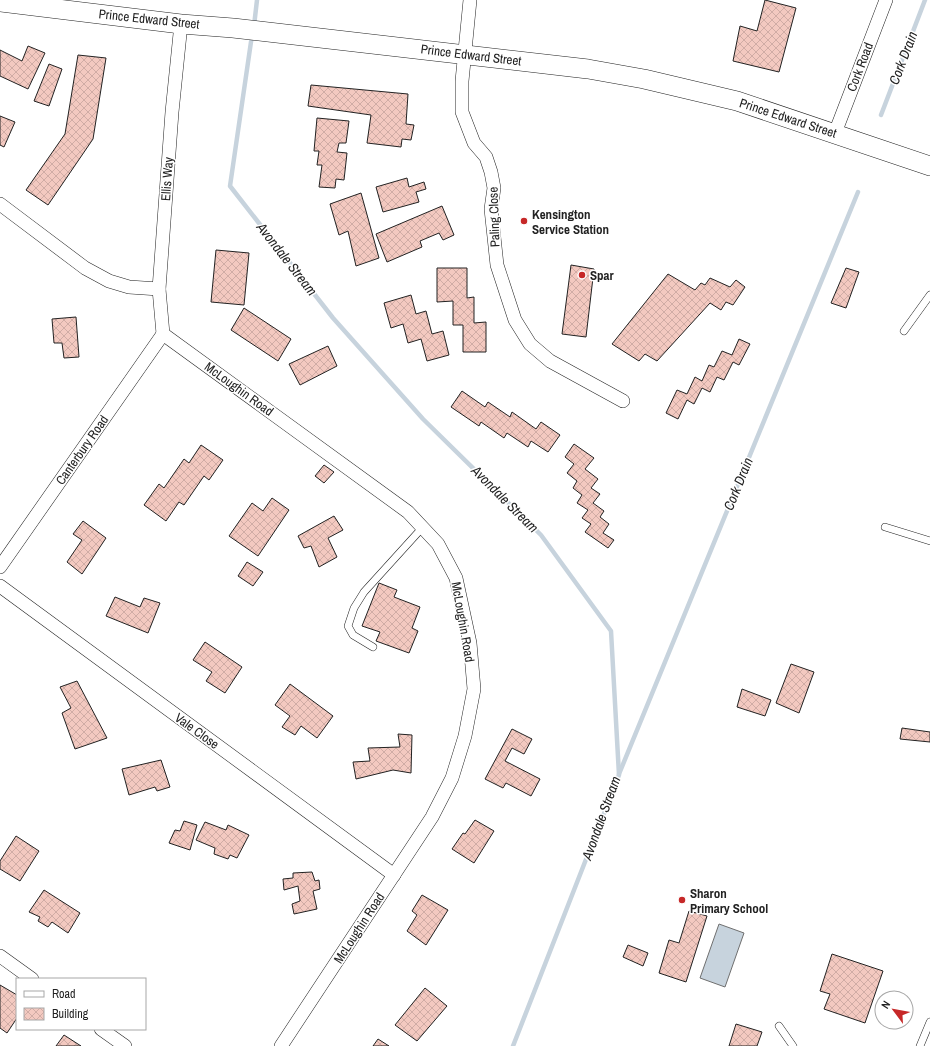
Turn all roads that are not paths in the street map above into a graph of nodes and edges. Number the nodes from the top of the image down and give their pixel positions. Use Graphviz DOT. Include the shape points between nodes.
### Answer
graph roads {
  1 [pos="470,0"];
  2 [pos="886,0"];
  3 [pos="0,2"];
  4 [pos="48,4"];
  5 [pos="181,24"];
  6 [pos="465,54"];
  7 [pos="834,133"];
  8 [pos="930,166"];
  9 [pos="0,204"];
  10 [pos="160,288"];
  11 [pos="930,295"];
  12 [pos="904,331"];
  13 [pos="163,334"];
  14 [pos="623,401"];
  15 [pos="423,527"];
  16 [pos="885,528"];
  17 [pos="930,541"];
  18 [pos="0,567"];
  19 [pos="0,586"];
  20 [pos="373,647"];
  21 [pos="394,875"];
  22 [pos="0,956"];
  23 [pos="31,978"];
  24 [pos="930,1022"];
  25 [pos="779,1026"];
  26 [pos="102,1030"];
  27 [pos="125,1046"];
  28 [pos="281,1046"];
  29 [pos="793,1046"];
  30 [pos="920,1046"];
  1 -- 6 [label="street, Paling Close"];
  2 -- 7 [label="street, Cork Road"];
  3 -- 4 [label="main road, Prince Edward Street"];
  4 -- 5 [label="main road, Prince Edward Street"];
  5 -- 6 [label="main road, Prince Edward Street"];
  5 -- 10 [label="street, Ellis Way"];
  6 -- 7 [label="main road, Prince Edward Street" via="588,68 644,79 737,100"];
  6 -- 14 [label="street, Paling Close" via="462,112 474,143 486,157 491,172 494,188 491,209 497,265 515,320 530,344 550,362"];
  7 -- 8 [label="main road, Prince Edward Street"];
  9 -- 10 [label="street" via="85,268 109,281 129,287"];
  10 -- 13 [label="street, Ellis Way"];
  11 -- 12 [label="lane"];
  13 -- 15 [label="street, McLoughin Road" via="408,512"];
  13 -- 18 [label="street, Canterbury Road"];
  15 -- 20 [label="lane" via="364,592 354,608 348,626 353,635"];
  15 -- 21 [label="street, McLoughin Road" via="438,544 456,578 470,643 474,689 465,736 452,778 432,817"];
  16 -- 17 [label="lane"];
  19 -- 21 [label="street, Vale Close"];
  21 -- 28 [label="street, McLoughin Road"];
  22 -- 23 [label="street"];
  24 -- 30 [label="lane"];
  25 -- 29 [label="lane"];
  26 -- 27 [label="street"];
}
